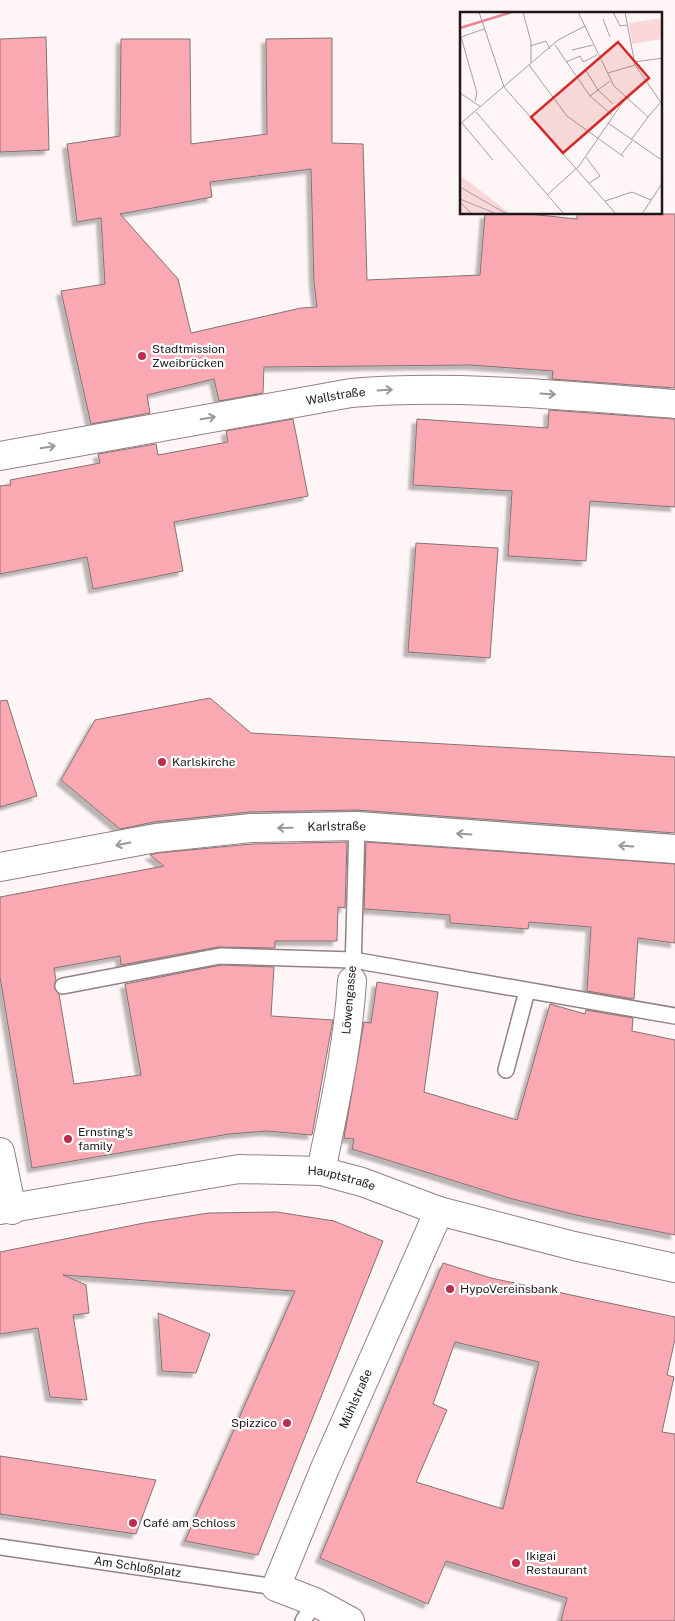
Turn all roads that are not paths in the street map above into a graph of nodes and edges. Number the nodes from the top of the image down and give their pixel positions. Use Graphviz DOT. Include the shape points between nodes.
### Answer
graph roads {
  1 [pos="675,404"];
  2 [pos="0,456"];
  3 [pos="357,826"];
  4 [pos="675,849"];
  5 [pos="0,867"];
  6 [pos="352,971"];
  7 [pos="63,986"];
  8 [pos="527,991"];
  9 [pos="675,1016"];
  10 [pos="506,1070"];
  11 [pos="0,1152"];
  12 [pos="322,1170"];
  13 [pos="6,1210"];
  14 [pos="439,1212"];
  15 [pos="675,1268"];
  16 [pos="0,1547"];
  17 [pos="276,1586"];
  18 [pos="309,1612"];
  19 [pos="350,1621"];
  2 -- 1 [label="street, Wallstraße, one-way" via="351,392 489,390"];
  4 -- 3 [label="street, Karlstraße, one-way"];
  3 -- 5 [label="street, Karlstraße, one-way" via="251,828 156,838"];
  3 -- 6 [label="lane, Löwengasse"];
  6 -- 7 [label="lane" via="220,956"];
  6 -- 8 [label="lane"];
  6 -- 12 [label="street, Löwengasse" via="344,1050"];
  8 -- 9 [label="lane"];
  8 -- 10 [label="lane"];
  11 -- 13 [label="street"];
  12 -- 13 [label="street, Hauptstraße" via="239,1169"];
  12 -- 14 [label="street, Hauptstraße"];
  14 -- 15 [label="street, Hauptstraße"];
  14 -- 17 [label="street, Mühlstraße"];
  16 -- 17 [label="lane, Am Schloßplatz"];
  17 -- 18 [label="street"];
  18 -- 19 [label="street"];
}
